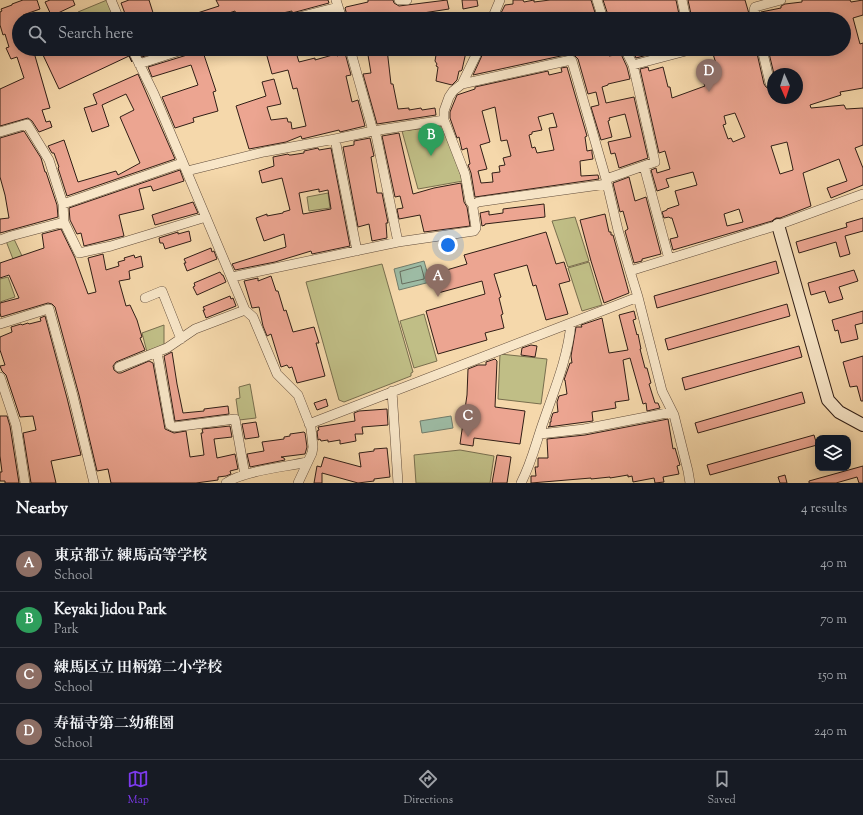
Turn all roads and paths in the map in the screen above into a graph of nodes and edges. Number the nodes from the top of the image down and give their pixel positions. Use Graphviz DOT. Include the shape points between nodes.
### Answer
graph roads {
  1 [pos="111,0"];
  2 [pos="399,0"];
  3 [pos="407,0"];
  4 [pos="500,0"];
  5 [pos="597,0"];
  6 [pos="682,0"];
  7 [pos="781,0"];
  8 [pos="337,4"];
  9 [pos="115,12"];
  10 [pos="312,12"];
  11 [pos="495,12"];
  12 [pos="601,12"];
  13 [pos="685,12"];
  14 [pos="754,12"];
  15 [pos="135,56"];
  16 [pos="164,56"];
  17 [pos="352,56"];
  18 [pos="476,56"];
  19 [pos="628,56"];
  20 [pos="671,56"];
  21 [pos="764,56"];
  22 [pos="139,64"];
  23 [pos="633,66"];
  24 [pos="767,70"];
  25 [pos="462,84"];
  26 [pos="444,120"];
  27 [pos="374,131"];
  28 [pos="0,132"];
  29 [pos="335,139"];
  30 [pos="182,162"];
  31 [pos="644,166"];
  32 [pos="187,172"];
  33 [pos="606,181"];
  34 [pos="863,194"];
  35 [pos="63,204"];
  36 [pos="473,204"];
  37 [pos="206,217"];
  38 [pos="64,222"];
  39 [pos="778,225"];
  40 [pos="0,240"];
  41 [pos="398,242"];
  42 [pos="357,251"];
  43 [pos="669,259"];
  44 [pos="630,271"];
  45 [pos="232,277"];
  46 [pos="638,297"];
  47 [pos="145,298"];
  48 [pos="245,310"];
  49 [pos="570,323"];
  50 [pos="0,324"];
  51 [pos="180,339"];
  52 [pos="157,352"];
  53 [pos="119,367"];
  54 [pos="0,377"];
  55 [pos="392,391"];
  56 [pos="4,405"];
  57 [pos="672,412"];
  58 [pos="309,424"];
  59 [pos="863,425"];
  60 [pos="540,434"];
  61 [pos="307,462"];
  62 [pos="245,475"];
  63 [pos="25,483"];
  64 [pos="94,483"];
  65 [pos="226,483"];
  66 [pos="298,483"];
  67 [pos="398,483"];
  68 [pos="521,483"];
  69 [pos="690,483"];
  1 -- 9 [label="street"];
  2 -- 3 [label="street"];
  4 -- 11 [label="street"];
  5 -- 12 [label="street"];
  6 -- 13 [label="street"];
  7 -- 14 [label="street" via="755,7"];
  8 -- 10 [label="street"];
  15 -- 22 [label="street"];
  16 -- 22 [label="street"];
  17 -- 27 [label="street"];
  18 -- 25 [label="street"];
  19 -- 23 [label="street"];
  20 -- 23 [label="street"];
  21 -- 24 [label="street"];
  22 -- 30 [label="street"];
  23 -- 31 [label="street" via="655,161"];
  25 -- 26 [label="street" via="449,97"];
  25 -- 33 [label="street" via="572,60"];
  26 -- 27 [label="street"];
  26 -- 36 [label="street" via="465,174 470,201"];
  27 -- 29 [label="street"];
  27 -- 41 [label="street"];
  28 -- 35 [label="street" via="27,124 49,160"];
  29 -- 32 [label="street" via="256,153"];
  29 -- 42 [label="street"];
  30 -- 32 [label="street"];
  30 -- 35 [label="street"];
  31 -- 33 [label="street"];
  31 -- 43 [label="street"];
  32 -- 37 [label="street"];
  33 -- 36 [label="street"];
  33 -- 44 [label="street"];
  34 -- 39 [label="street"];
  35 -- 38 [label="street"];
  36 -- 41 [label="street" via="476,228 474,231"];
  37 -- 38 [label="street" via="79,253"];
  37 -- 45 [label="street"];
  38 -- 40 [label="street"];
  39 -- 43 [label="street"];
  39 -- 59 [label="street" via="828,400 840,412"];
  41 -- 42 [label="street"];
  42 -- 45 [label="street"];
  43 -- 44 [label="street"];
  44 -- 46 [label="street"];
  45 -- 48 [label="street"];
  46 -- 49 [label="street"];
  46 -- 57 [label="street" via="662,391"];
  47 -- 51 [label="street" via="162,291"];
  48 -- 51 [label="street" via="196,329"];
  48 -- 58 [label="street" via="253,317 277,374 298,395"];
  49 -- 55 [label="street"];
  49 -- 60 [label="street" via="570,336 556,388"];
  50 -- 64 [label="street" via="49,310"];
  51 -- 52 [label="street"];
  52 -- 53 [label="street"];
  52 -- 62 [label="street" via="170,425 174,427 234,419"];
  54 -- 56 [label="street"];
  55 -- 58 [label="street"];
  55 -- 67 [label="street"];
  56 -- 63 [label="street" via="16,425"];
  57 -- 60 [label="street" via="584,429"];
  57 -- 69 [label="street"];
  58 -- 61 [label="street" via="313,447"];
  60 -- 68 [label="street"];
  61 -- 62 [label="street"];
  61 -- 66 [label="street"];
  62 -- 65 [label="street"];
}
